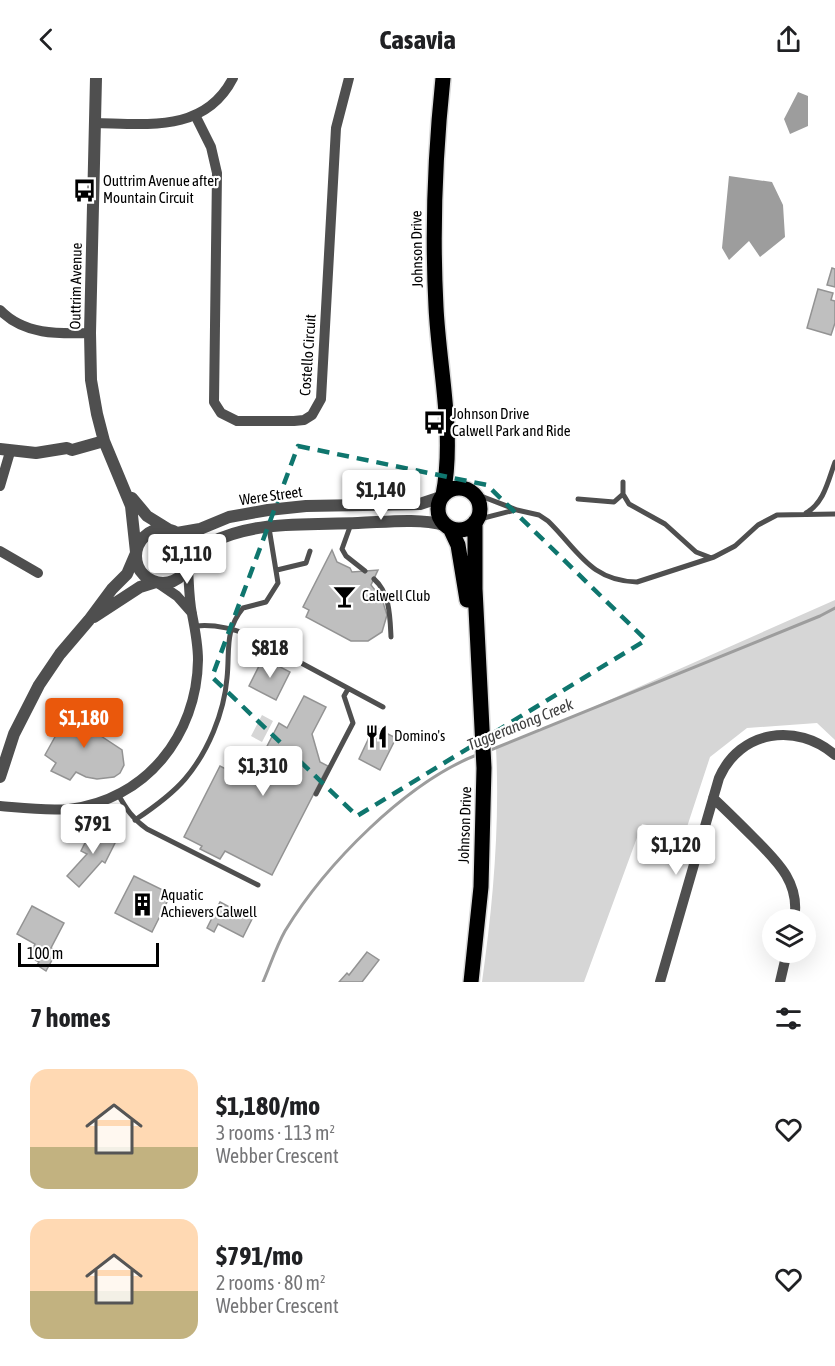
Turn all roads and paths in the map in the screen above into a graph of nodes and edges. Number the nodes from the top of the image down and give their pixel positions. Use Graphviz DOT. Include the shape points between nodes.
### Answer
graph roads {
  1 [pos="96,78"];
  2 [pos="233,78"];
  3 [pos="349,78"];
  4 [pos="443,78"];
  5 [pos="195,115"];
  6 [pos="95,123"];
  7 [pos="0,310"];
  8 [pos="90,333"];
  9 [pos="446,420"];
  10 [pos="103,436"];
  11 [pos="5,450"];
  12 [pos="835,462"];
  13 [pos="623,482"];
  14 [pos="0,486"];
  15 [pos="126,489"];
  16 [pos="472,492"];
  17 [pos="623,494"];
  18 [pos="442,496"];
  19 [pos="578,499"];
  20 [pos="614,502"];
  21 [pos="628,504"];
  22 [pos="517,510"];
  23 [pos="804,514"];
  24 [pos="835,514"];
  25 [pos="475,521"];
  26 [pos="351,523"];
  27 [pos="269,526"];
  28 [pos="448,526"];
  29 [pos="173,531"];
  30 [pos="310,551"];
  31 [pos="0,552"];
  32 [pos="136,553"];
  33 [pos="714,557"];
  34 [pos="188,567"];
  35 [pos="277,570"];
  36 [pos="365,571"];
  37 [pos="38,573"];
  38 [pos="374,579"];
  39 [pos="157,583"];
  40 [pos="192,614"];
  41 [pos="89,620"];
  42 [pos="196,626"];
  43 [pos="231,628"];
  44 [pos="391,637"];
  45 [pos="480,669"];
  46 [pos="348,689"];
  47 [pos="383,707"];
  48 [pos="835,755"];
  49 [pos="0,777"];
  50 [pos="118,794"];
  51 [pos="316,794"];
  52 [pos="713,798"];
  53 [pos="0,806"];
  54 [pos="135,820"];
  55 [pos="258,885"];
  56 [pos="794,909"];
  57 [pos="784,963"];
  58 [pos="471,982"];
  59 [pos="660,982"];
  60 [pos="780,982"];
  1 -- 6 [label="street, Outtrim Avenue"];
  2 -- 5 [label="street" via="218,99"];
  3 -- 5 [label="street, Costello Circuit" via="336,128 321,399 315,412 304,420 237,421 221,413 214,402 217,173 211,147"];
  4 -- 9 [label="main road, Johnson Drive" via="434,243"];
  5 -- 6 [label="street" via="161,124"];
  6 -- 8 [label="street, Outtrim Avenue"];
  7 -- 8 [label="street" via="27,328 45,333"];
  8 -- 10 [label="street, Outtrim Avenue" via="91,380"];
  9 -- 16 [label="main road, Johnson Drive" via="459,474"];
  9 -- 18 [label="main road, Johnson Drive" via="447,472"];
  10 -- 11 [label="street" via="72,450"];
  10 -- 15 [label="street, Outtrim Avenue"];
  11 -- 14 [label="street"];
  12 -- 23 [label="lane" via="821,500"];
  13 -- 17 [label="lane"];
  15 -- 29 [label="street, Outtrim Avenue" via="147,516"];
  15 -- 32 [label="street, Outtrim Avenue"];
  16 -- 18 [label="main road" via="454,488"];
  16 -- 22 [label="lane"];
  16 -- 25 [label="main road" via="480,508"];
  17 -- 20 [label="lane"];
  17 -- 21 [label="lane"];
  18 -- 28 [label="main road" via="439,516"];
  18 -- 29 [label="street, Were Street" via="420,504 268,510 200,529"];
  19 -- 20 [label="lane"];
  20 -- 21 [label="lane"];
  21 -- 33 [label="lane" via="665,524 696,552"];
  22 -- 25 [label="lane"];
  22 -- 33 [label="lane" via="548,521 596,572 609,578 637,582"];
  23 -- 24 [label="lane"];
  23 -- 33 [label="lane" via="777,514"];
  25 -- 28 [label="main road" via="460,530"];
  25 -- 45 [label="main road, Johnson Drive"];
  26 -- 27 [label="street, Were Street"];
  26 -- 28 [label="street, Were Street" via="432,522"];
  26 -- 36 [label="lane" via="342,549"];
  27 -- 34 [label="street, Were Street" via="207,544"];
  27 -- 35 [label="lane"];
  28 -- 45 [label="main road, Johnson Drive" via="458,545"];
  29 -- 32 [label="street" via="150,532"];
  29 -- 34 [label="street" via="190,550"];
  30 -- 35 [label="lane" via="306,563"];
  31 -- 37 [label="street"];
  32 -- 39 [label="street" via="139,570"];
  32 -- 41 [label="street" via="127,574"];
  34 -- 39 [label="street" via="175,581"];
  34 -- 40 [label="street"];
  35 -- 43 [label="lane" via="276,587 266,602 243,608"];
  38 -- 44 [label="lane" via="386,598"];
  39 -- 40 [label="street" via="177,596"];
  39 -- 41 [label="street" via="140,587"];
  40 -- 42 [label="street"];
  41 -- 49 [label="street" via="39,685 14,734"];
  42 -- 43 [label="lane"];
  42 -- 50 [label="street" via="195,695 188,717 161,761"];
  43 -- 46 [label="lane"];
  43 -- 54 [label="lane" via="226,691 207,743 184,781"];
  45 -- 58 [label="main road, Johnson Drive" via="484,768 481,887"];
  46 -- 47 [label="lane"];
  46 -- 51 [label="lane" via="344,696 353,723"];
  48 -- 52 [label="street" via="820,744 788,735 754,741 740,748 725,765"];
  50 -- 53 [label="street" via="71,808"];
  50 -- 54 [label="lane"];
  52 -- 56 [label="street" via="787,874 795,896"];
  52 -- 59 [label="street"];
  54 -- 55 [label="lane"];
  57 -- 60 [label="street"];
}
